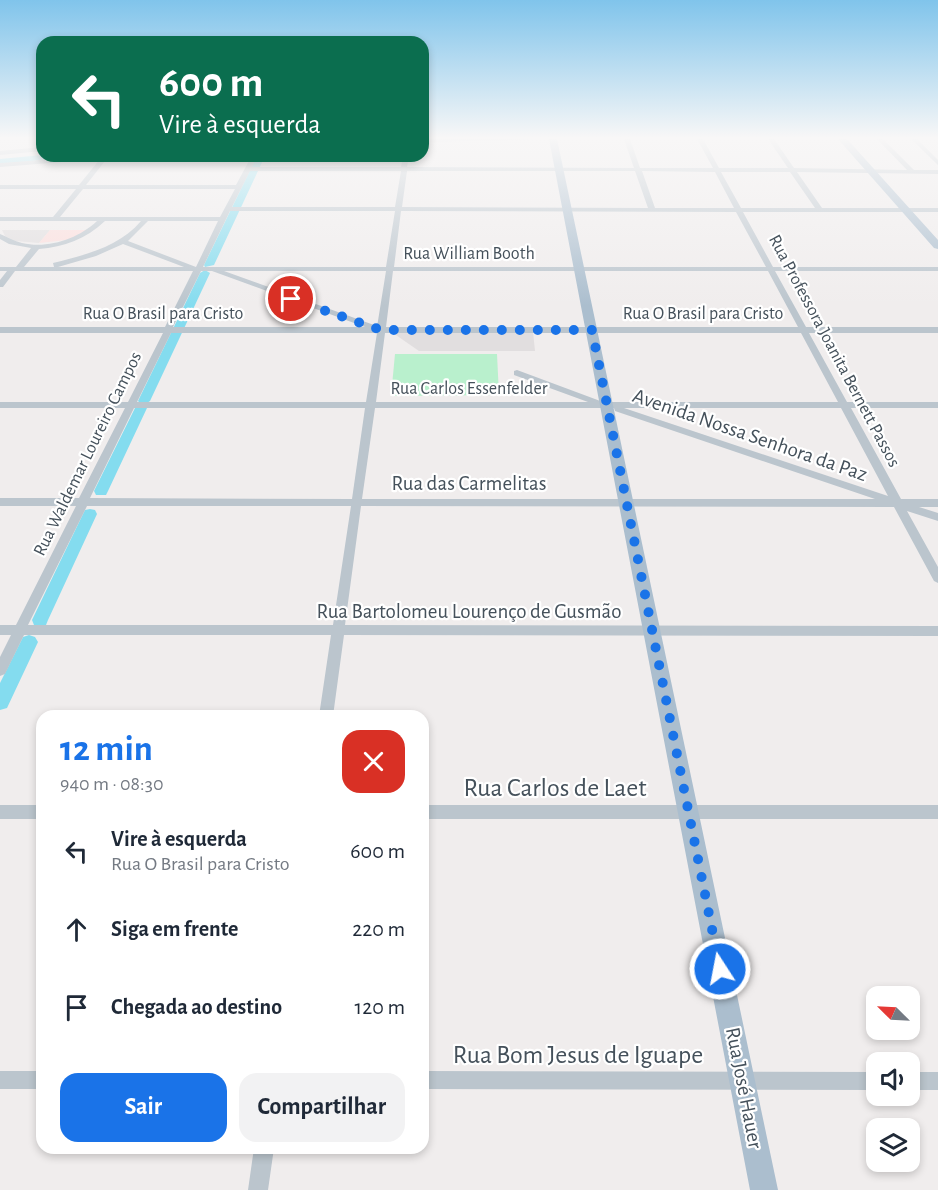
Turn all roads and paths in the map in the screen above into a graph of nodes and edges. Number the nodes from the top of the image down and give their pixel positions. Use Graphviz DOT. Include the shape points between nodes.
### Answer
graph roads {
  1 [pos="75,195"];
  2 [pos="237,195"];
  3 [pos="400,195"];
  4 [pos="564,195"];
  5 [pos="647,195"];
  6 [pos="730,195"];
  7 [pos="809,195"];
  8 [pos="893,195"];
  9 [pos="234,209"];
  10 [pos="398,209"];
  11 [pos="567,209"];
  12 [pos="652,210"];
  13 [pos="738,210"];
  14 [pos="820,210"];
  15 [pos="906,210"];
  16 [pos="938,210"];
  17 [pos="55,219"];
  18 [pos="103,219"];
  19 [pos="147,219"];
  20 [pos="223,219"];
  21 [pos="1,221"];
  22 [pos="0,236"];
  23 [pos="122,242"];
  24 [pos="37,246"];
  25 [pos="938,246"];
  26 [pos="0,269"];
  27 [pos="15,269"];
  28 [pos="35,269"];
  29 [pos="198,269"];
  30 [pos="212,269"];
  31 [pos="390,269"];
  32 [pos="579,269"];
  33 [pos="771,269"];
  34 [pos="938,269"];
  35 [pos="0,285"];
  36 [pos="0,330"];
  37 [pos="175,330"];
  38 [pos="381,330"];
  39 [pos="592,330"];
  40 [pos="804,330"];
  41 [pos="938,330"];
  42 [pos="517,373"];
  43 [pos="0,405"];
  44 [pos="131,405"];
  45 [pos="370,405"];
  46 [pos="607,405"];
  47 [pos="844,405"];
  48 [pos="938,405"];
  49 [pos="0,502"];
  50 [pos="83,502"];
  51 [pos="357,502"];
  52 [pos="626,503"];
  53 [pos="897,503"];
  54 [pos="938,503"];
  55 [pos="938,517"];
  56 [pos="938,578"];
  57 [pos="0,630"];
  58 [pos="20,630"];
  59 [pos="338,630"];
  60 [pos="652,631"];
  61 [pos="938,631"];
  62 [pos="0,670"];
  63 [pos="327,710"];
  64 [pos="0,812"];
  65 [pos="36,812"];
  66 [pos="429,812"];
  67 [pos="688,812"];
  68 [pos="938,812"];
  69 [pos="0,1080"];
  70 [pos="36,1080"];
  71 [pos="429,1080"];
  72 [pos="742,1080"];
  73 [pos="866,1081"];
  74 [pos="920,1081"];
  75 [pos="938,1081"];
  76 [pos="263,1154"];
  77 [pos="258,1190"];
  78 [pos="764,1190"];
  1 -- 17 [label="street"];
  2 -- 9 [label="street, Rua Waldemar Loureiro Campos"];
  3 -- 10 [label="street"];
  4 -- 11 [label="main road, Rua José Hauer"];
  5 -- 12 [label="street"];
  6 -- 13 [label="street, Rua Professora Joanita Bernett Passos"];
  7 -- 14 [label="street"];
  8 -- 15 [label="main road"];
  9 -- 10 [label="street"];
  9 -- 20 [label="street, Rua Waldemar Loureiro Campos"];
  10 -- 11 [label="street"];
  10 -- 31 [label="street"];
  11 -- 12 [label="street"];
  11 -- 32 [label="main road, Rua José Hauer"];
  12 -- 13 [label="street"];
  13 -- 14 [label="street"];
  13 -- 33 [label="street, Rua Professora Joanita Bernett Passos"];
  14 -- 15 [label="street"];
  15 -- 16 [label="street"];
  15 -- 25 [label="main road"];
  17 -- 18 [label="street"];
  17 -- 21 [label="street"];
  18 -- 19 [label="street"];
  18 -- 24 [label="street" via="74,239"];
  19 -- 20 [label="street"];
  19 -- 23 [label="street"];
  20 -- 29 [label="street, Rua Waldemar Loureiro Campos"];
  22 -- 24 [label="street"];
  23 -- 28 [label="street"];
  23 -- 29 [label="street"];
  24 -- 27 [label="street"];
  26 -- 27 [label="street, Rua William Booth"];
  27 -- 28 [label="street, Rua William Booth"];
  27 -- 35 [label="street"];
  28 -- 29 [label="street, Rua William Booth"];
  29 -- 30 [label="street, Rua William Booth"];
  29 -- 37 [label="street, Rua Waldemar Loureiro Campos"];
  30 -- 31 [label="street, Rua William Booth"];
  30 -- 38 [label="street"];
  31 -- 32 [label="street, Rua William Booth"];
  31 -- 38 [label="street"];
  32 -- 33 [label="street, Rua William Booth"];
  32 -- 39 [label="main road, Rua José Hauer"];
  33 -- 34 [label="street, Rua William Booth"];
  33 -- 40 [label="street, Rua Professora Joanita Bernett Passos"];
  36 -- 37 [label="street, Rua O Brasil para Cristo"];
  37 -- 38 [label="street, Rua O Brasil para Cristo"];
  37 -- 44 [label="street, Rua Waldemar Loureiro Campos"];
  38 -- 39 [label="street, Rua O Brasil para Cristo"];
  38 -- 45 [label="street"];
  39 -- 40 [label="street, Rua O Brasil para Cristo"];
  39 -- 46 [label="main road, Rua José Hauer"];
  40 -- 41 [label="street, Rua O Brasil para Cristo"];
  40 -- 47 [label="street, Rua Professora Joanita Bernett Passos"];
  42 -- 46 [label="street, Avenida Nossa Senhora da Paz"];
  43 -- 44 [label="street, Rua Carlos Essenfelder"];
  44 -- 45 [label="street, Rua Carlos Essenfelder"];
  44 -- 50 [label="street, Rua Waldemar Loureiro Campos"];
  45 -- 46 [label="street, Rua Carlos Essenfelder"];
  45 -- 51 [label="street"];
  46 -- 47 [label="street, Rua Carlos Essenfelder"];
  46 -- 52 [label="main road, Rua José Hauer"];
  46 -- 53 [label="street, Avenida Nossa Senhora da Paz"];
  47 -- 48 [label="street, Rua Carlos Essenfelder"];
  47 -- 53 [label="street, Rua Professora Joanita Bernett Passos"];
  49 -- 50 [label="street, Rua das Carmelitas"];
  50 -- 51 [label="street, Rua das Carmelitas"];
  50 -- 58 [label="street, Rua Waldemar Loureiro Campos"];
  51 -- 52 [label="street, Rua das Carmelitas"];
  51 -- 59 [label="street"];
  52 -- 53 [label="street, Rua das Carmelitas"];
  52 -- 60 [label="main road, Rua José Hauer"];
  53 -- 54 [label="street, Rua das Carmelitas"];
  53 -- 55 [label="street, Avenida Nossa Senhora da Paz"];
  53 -- 56 [label="street, Rua Professora Joanita Bernett Passos"];
  57 -- 58 [label="street, Rua Bartolomeu Lourenço de Gusmão"];
  58 -- 59 [label="street, Rua Bartolomeu Lourenço de Gusmão"];
  58 -- 62 [label="street, Rua Waldemar Loureiro Campos"];
  59 -- 60 [label="street, Rua Bartolomeu Lourenço de Gusmão"];
  59 -- 63 [label="street"];
  60 -- 61 [label="street, Rua Bartolomeu Lourenço de Gusmão"];
  60 -- 67 [label="main road, Rua José Hauer"];
  64 -- 65 [label="street"];
  66 -- 67 [label="street, Rua Carlos de Laet"];
  67 -- 68 [label="street, Rua Carlos de Laet"];
  67 -- 72 [label="main road, Rua José Hauer"];
  69 -- 70 [label="street"];
  71 -- 72 [label="street, Rua Bom Jesus de Iguape"];
  72 -- 73 [label="street, Rua Bom Jesus de Iguape"];
  72 -- 78 [label="main road, Rua José Hauer"];
  74 -- 75 [label="street"];
  76 -- 77 [label="street"];
}
